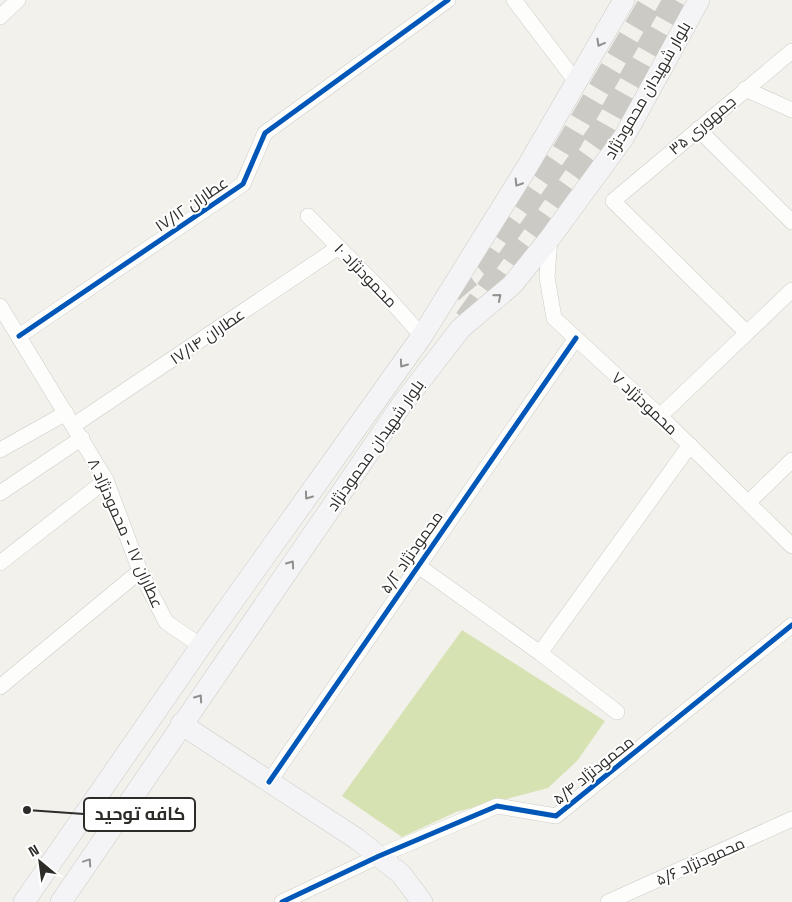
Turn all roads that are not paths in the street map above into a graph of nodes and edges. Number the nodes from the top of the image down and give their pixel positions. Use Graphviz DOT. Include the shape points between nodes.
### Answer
graph roads {
  1 [pos="18,0"];
  2 [pos="448,0"];
  3 [pos="514,0"];
  4 [pos="624,0"];
  5 [pos="699,0"];
  6 [pos="0,17"];
  7 [pos="792,50"];
  8 [pos="577,83"];
  9 [pos="744,89"];
  10 [pos="792,110"];
  11 [pos="698,129"];
  12 [pos="308,216"];
  13 [pos="792,222"];
  14 [pos="550,238"];
  15 [pos="339,247"];
  16 [pos="792,290"];
  17 [pos="2,315"];
  18 [pos="747,333"];
  19 [pos="19,336"];
  20 [pos="422,336"];
  21 [pos="576,338"];
  22 [pos="660,416"];
  23 [pos="70,419"];
  24 [pos="82,438"];
  25 [pos="690,445"];
  26 [pos="0,450"];
  27 [pos="792,460"];
  28 [pos="106,480"];
  29 [pos="0,493"];
  30 [pos="749,502"];
  31 [pos="792,546"];
  32 [pos="0,563"];
  33 [pos="417,565"];
  34 [pos="140,571"];
  35 [pos="792,625"];
  36 [pos="200,646"];
  37 [pos="540,652"];
  38 [pos="0,687"];
  39 [pos="617,712"];
  40 [pos="181,724"];
  41 [pos="269,782"];
  42 [pos="792,819"];
  43 [pos="379,856"];
  44 [pos="24,902"];
  45 [pos="61,902"];
  46 [pos="282,902"];
  47 [pos="422,902"];
  48 [pos="608,902"];
  1 -- 6 [label="street"];
  2 -- 19 [label="street, عطاران ۱۷/۱۲" via="265,133 243,184"];
  3 -- 8 [label="street"];
  4 -- 8 [label="main road, بلوار شهیدان محمودنژاد, one-way"];
  5 -- 14 [label="main road, بلوار شهیدان محمودنژاد" via="624,136"];
  7 -- 9 [label="street, جمهوری ۳۵"];
  8 -- 20 [label="main road, بلوار شهیدان محمودنژاد, one-way"];
  9 -- 10 [label="street"];
  9 -- 11 [label="street, جمهوری ۳۵"];
  11 -- 13 [label="street"];
  11 -- 18 [label="street, جمهوری ۳۵" via="613,201"];
  12 -- 15 [label="street, محمودنژاد ۱۰"];
  14 -- 21 [label="street, محمودنژاد ۷" via="547,277 554,318"];
  40 -- 14 [label="main road, بلوار شهیدان محمودنژاد, one-way" via="400,407 461,328 512,285"];
  15 -- 20 [label="street, محمودنژاد ۱۰"];
  15 -- 23 [label="street, عطاران ۱۷/۱۴"];
  16 -- 18 [label="street"];
  17 -- 19 [label="street, عطاران ۱۷ - محمودنژاد ۸"];
  18 -- 22 [label="street"];
  19 -- 23 [label="street, عطاران ۱۷ - محمودنژاد ۸"];
  20 -- 36 [label="main road, بلوار شهیدان محمودنژاد, one-way"];
  21 -- 22 [label="street, محمودنژاد ۷"];
  21 -- 33 [label="street, محمودنژاد ۵/۲"];
  22 -- 25 [label="street, محمودنژاد ۷"];
  23 -- 24 [label="street, عطاران ۱۷ - محمودنژاد ۸"];
  23 -- 26 [label="street, عطاران ۱۷/۱۴"];
  24 -- 28 [label="street, عطاران ۱۷ - محمودنژاد ۸"];
  24 -- 29 [label="street"];
  25 -- 30 [label="street, محمودنژاد ۷"];
  25 -- 37 [label="street"];
  27 -- 30 [label="street"];
  28 -- 32 [label="street"];
  28 -- 34 [label="street, عطاران ۱۷ - محمودنژاد ۸"];
  30 -- 31 [label="street, محمودنژاد ۷"];
  33 -- 37 [label="street"];
  33 -- 41 [label="street, محمودنژاد ۵/۲"];
  34 -- 36 [label="street, عطاران ۱۷ - محمودنژاد ۸" via="166,622"];
  34 -- 38 [label="street"];
  35 -- 43 [label="street, محمودنژاد ۵/۴" via="556,816 498,806"];
  36 -- 44 [label="main road, بلوار شهیدان محمودنژاد"];
  37 -- 39 [label="street"];
  40 -- 41 [label="main road"];
  45 -- 40 [label="main road, بلوار شهیدان محمودنژاد, one-way"];
  41 -- 43 [label="main road"];
  42 -- 48 [label="street, محمودنژاد ۵/۶"];
  43 -- 46 [label="street, محمودنژاد ۵/۴"];
  43 -- 47 [label="main road" via="401,874"];
}
